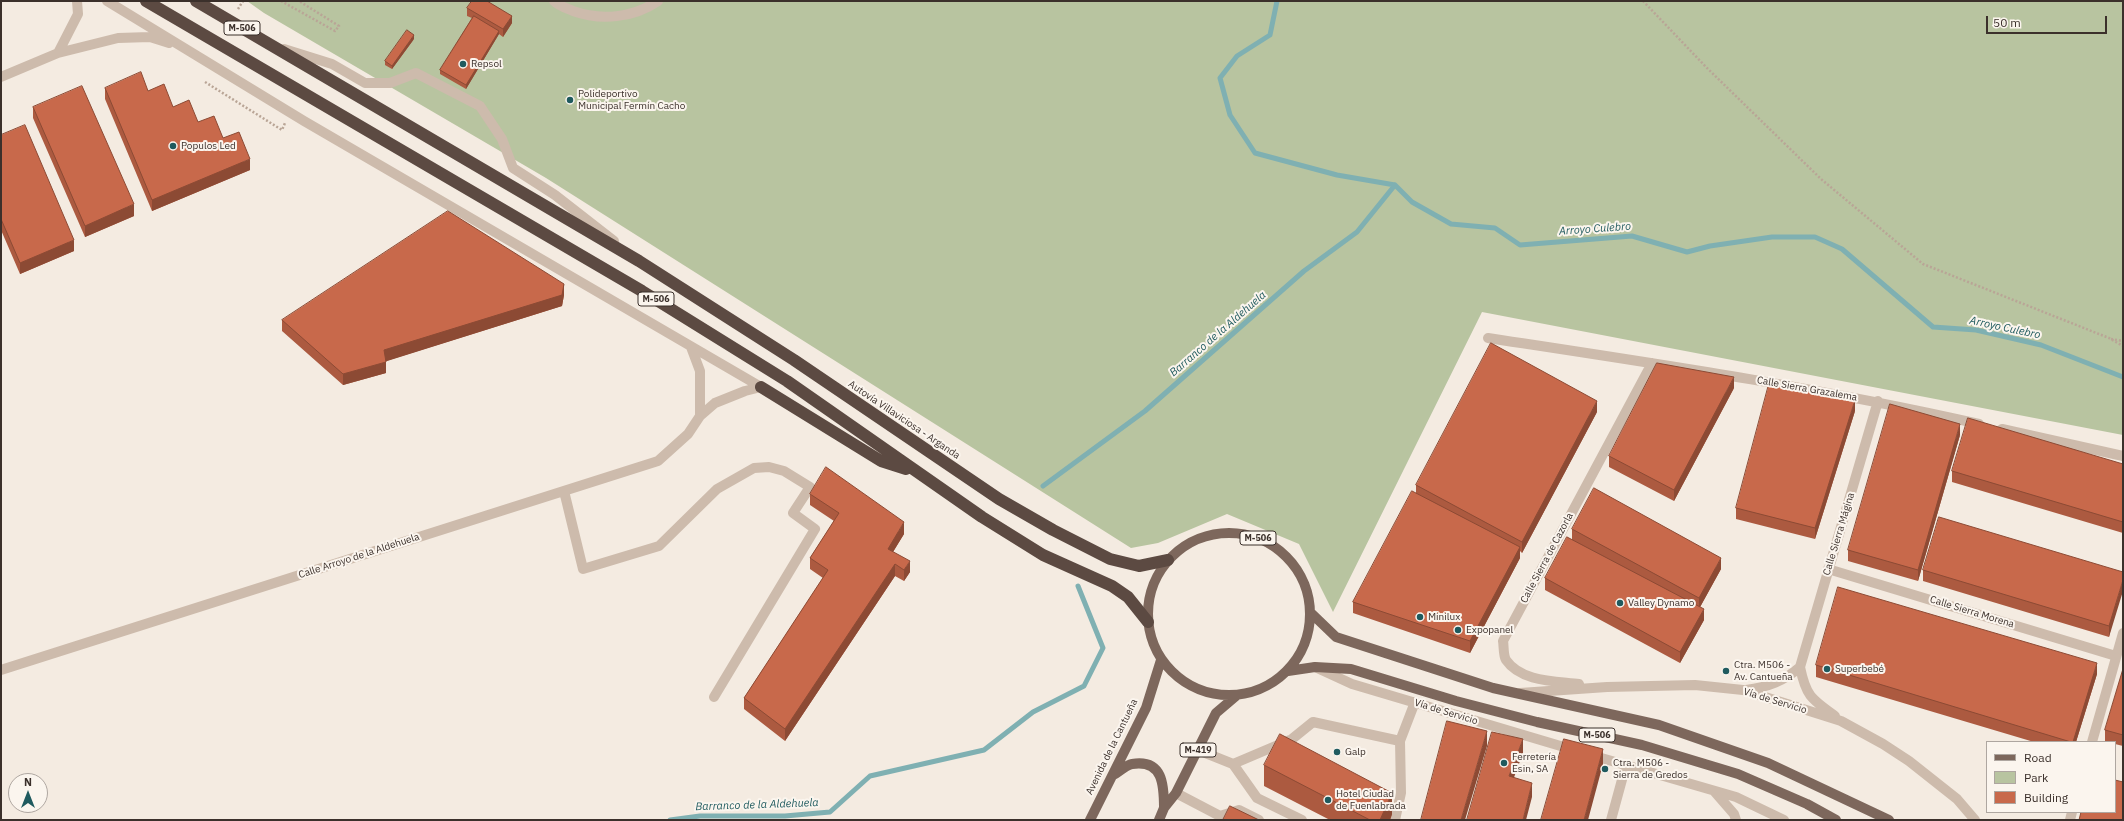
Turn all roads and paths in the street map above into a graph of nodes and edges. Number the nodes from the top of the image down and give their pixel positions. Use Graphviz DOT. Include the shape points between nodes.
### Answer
graph roads {
  1 [pos="77,1"];
  2 [pos="107,1"];
  3 [pos="146,1"];
  4 [pos="196,1"];
  5 [pos="202,1"];
  6 [pos="281,1"];
  7 [pos="298,1"];
  8 [pos="554,1"];
  9 [pos="658,1"];
  10 [pos="1643,1"];
  11 [pos="213,11"];
  12 [pos="271,45"];
  13 [pos="189,50"];
  14 [pos="58,53"];
  15 [pos="1,77"];
  16 [pos="639,261"];
  17 [pos="1488,338"];
  18 [pos="2109,338"];
  19 [pos="2123,341"];
  20 [pos="2123,346"];
  21 [pos="691,347"];
  22 [pos="1652,363"];
  23 [pos="761,387"];
  24 [pos="1878,401"];
  25 [pos="700,416"];
  26 [pos="2123,456"];
  27 [pos="919,473"];
  28 [pos="564,491"];
  29 [pos="1168,560"];
  30 [pos="1828,569"];
  31 [pos="1311,613"];
  32 [pos="1148,622"];
  33 [pos="2123,633"];
  34 [pos="2116,656"];
  35 [pos="1161,660"];
  36 [pos="1315,667"];
  37 [pos="1800,667"];
  38 [pos="1,670"];
  39 [pos="1288,671"];
  40 [pos="1607,687"];
  41 [pos="1743,690"];
  42 [pos="1516,693"];
  43 [pos="1236,696"];
  44 [pos="714,697"];
  45 [pos="1415,702"];
  46 [pos="1841,721"];
  47 [pos="1400,741"];
  48 [pos="2092,741"];
  49 [pos="1198,750"];
  50 [pos="1233,764"];
  51 [pos="1626,765"];
  52 [pos="1112,776"];
  53 [pos="1714,791"];
  54 [pos="1176,793"];
  55 [pos="1164,808"];
  56 [pos="1220,818"];
  57 [pos="1090,820"];
  58 [pos="1159,820"];
  59 [pos="1259,820"];
  60 [pos="1302,820"];
  61 [pos="1395,820"];
  62 [pos="1611,820"];
  63 [pos="1736,820"];
  64 [pos="1784,820"];
  65 [pos="1836,820"];
  66 [pos="1889,820"];
  67 [pos="1975,820"];
  1 -- 14 [label="street" via="78,14"];
  2 -- 13 [label="street"];
  3 -- 27 [label="highway, M-506" via="642,290 787,381"];
  4 -- 11 [label="highway, M-506"];
  5 -- 11 [label="highway"];
  6 -- 7 [label="path" via="335,31 339,26"];
  8 -- 9 [label="street" via="558,5 588,16 618,16 646,9"];
  10 -- 18 [label="path" via="1706,67 1821,179 1923,264"];
  11 -- 12 [label="highway, M-506"];
  12 -- 16 [label="highway, M-506"];
  12 -- 16 [label="street" via="332,64 365,83 390,83 416,74 480,106 502,139 513,168 555,196"];
  13 -- 14 [label="street" via="150,37 118,38"];
  13 -- 21 [label="street" via="304,121"];
  14 -- 15 [label="street"];
  16 -- 29 [label="highway, Autovía Villaviciosa - Arganda / M-506" via="794,360 1000,499 1053,530 1110,559 1139,566"];
  17 -- 22 [label="street, Calle Sierra Grazalema"];
  18 -- 19 [label="path"];
  18 -- 20 [label="path"];
  21 -- 23 [label="street"];
  21 -- 25 [label="street" via="700,371"];
  22 -- 24 [label="street, Calle Sierra Grazalema"];
  22 -- 40 [label="street, Calle Sierra de Cazorla" via="1503,641 1506,659 1519,671 1540,680"];
  23 -- 25 [label="street, Calle Arroyo de la Aldehuela" via="715,403"];
  23 -- 27 [label="highway" via="882,461"];
  24 -- 26 [label="street, Calle Sierra Grazalema"];
  24 -- 30 [label="street, Calle Sierra Mágina"];
  25 -- 28 [label="street, Calle Arroyo de la Aldehuela" via="688,434 658,460"];
  27 -- 32 [label="highway, M-506" via="982,517 1043,554 1128,596"];
  28 -- 38 [label="street, Calle Arroyo de la Aldehuela"];
  28 -- 44 [label="street" via="583,569 659,546 717,489 754,468 769,467 784,471 810,487 793,513 815,529"];
  29 -- 31 [label="main road, M-506" via="1194,540 1226,532 1258,538 1286,555 1305,581"];
  29 -- 32 [label="main road, M-506" via="1151,589"];
  30 -- 34 [label="street, Calle Sierra Morena"];
  30 -- 37 [label="street, Calle Sierra Mágina"];
  31 -- 39 [label="main road, M-506" via="1306,644"];
  31 -- 42 [label="main road, M-506" via="1336,637 1493,688"];
  32 -- 35 [label="main road, M-506" via="1152,642"];
  33 -- 34 [label="street"];
  34 -- 48 [label="street"];
  35 -- 43 [label="main road, M-506" via="1181,681 1207,693"];
  35 -- 52 [label="main road, Avenida de la Cantueña" via="1146,708"];
  36 -- 39 [label="main road, M-506"];
  36 -- 45 [label="street, Vía de Servicio" via="1352,684"];
  36 -- 65 [label="main road, M-506" via="1351,669 1522,718 1642,745 1738,774 1807,804"];
  37 -- 41 [label="street" via="1782,680 1765,687"];
  37 -- 46 [label="street, Calle Sierra Mágina" via="1804,688 1817,703"];
  39 -- 43 [label="main road, M-506" via="1273,684 1255,692"];
  40 -- 41 [label="street, Vía de Servicio" via="1695,685"];
  40 -- 42 [label="street, Vía de Servicio"];
  41 -- 46 [label="street, Vía de Servicio"];
  42 -- 66 [label="main road, M-506" via="1659,725 1768,763"];
  43 -- 49 [label="main road, M-419" via="1216,713"];
  45 -- 47 [label="street"];
  45 -- 51 [label="street, Vía de Servicio"];
  46 -- 67 [label="street, Vía de Servicio" via="1910,761 1957,799"];
  47 -- 50 [label="street" via="1313,722 1292,739"];
  47 -- 61 [label="street" via="1401,793"];
  49 -- 50 [label="street"];
  49 -- 54 [label="main road, M-419"];
  50 -- 60 [label="street" via="1257,798"];
  51 -- 53 [label="street, Vía de Servicio"];
  51 -- 62 [label="street"];
  52 -- 55 [label="main road" via="1131,764 1148,764 1160,773 1164,788"];
  52 -- 57 [label="main road, Avenida de la Cantueña"];
  53 -- 63 [label="street" via="1734,814"];
  53 -- 64 [label="street, Vía de Servicio"];
  54 -- 55 [label="main road, M-419"];
  54 -- 56 [label="street"];
  55 -- 58 [label="main road, M-419"];
  56 -- 59 [label="street" via="1239,810"];
}
